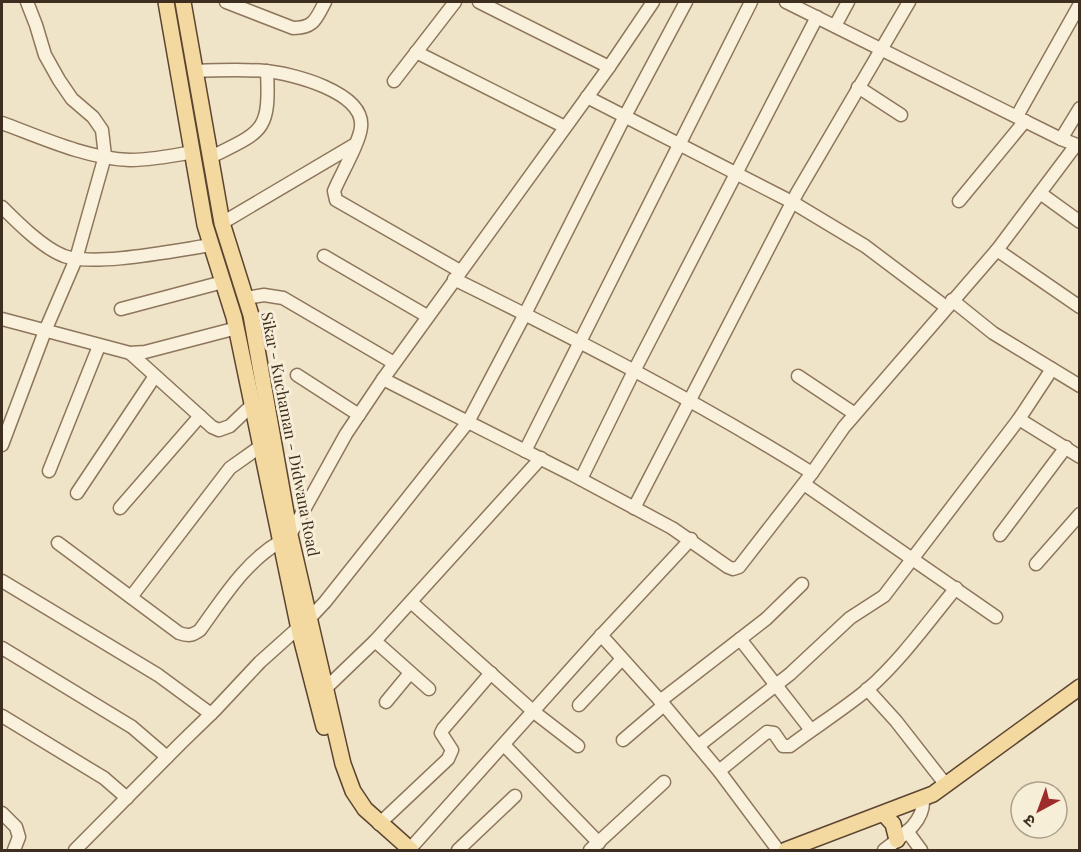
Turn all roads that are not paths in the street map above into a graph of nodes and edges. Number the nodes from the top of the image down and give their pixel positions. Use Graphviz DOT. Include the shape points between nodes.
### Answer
graph roads {
  1 [pos="27,2"];
  2 [pos="166,2"];
  3 [pos="183,2"];
  4 [pos="226,2"];
  5 [pos="325,2"];
  6 [pos="455,2"];
  7 [pos="479,2"];
  8 [pos="686,2"];
  9 [pos="751,2"];
  10 [pos="786,2"];
  11 [pos="848,2"];
  12 [pos="909,2"];
  13 [pos="647,3"];
  14 [pos="1080,4"];
  15 [pos="817,17"];
  16 [pos="835,26"];
  17 [pos="881,49"];
  18 [pos="416,52"];
  19 [pos="609,67"];
  20 [pos="195,71"];
  21 [pos="267,71"];
  22 [pos="393,81"];
  23 [pos="858,87"];
  24 [pos="587,97"];
  25 [pos="1080,108"];
  26 [pos="901,115"];
  27 [pos="624,118"];
  28 [pos="1021,118"];
  29 [pos="2,123"];
  30 [pos="565,127"];
  31 [pos="1062,139"];
  32 [pos="680,145"];
  33 [pos="1078,145"];
  34 [pos="354,146"];
  35 [pos="193,152"];
  36 [pos="105,156"];
  37 [pos="211,157"];
  38 [pos="736,173"];
  39 [pos="1040,193"];
  40 [pos="959,201"];
  41 [pos="792,202"];
  42 [pos="2,207"];
  43 [pos="1080,222"];
  44 [pos="222,223"];
  45 [pos="212,245"];
  46 [pos="997,250"];
  47 [pos="324,256"];
  48 [pos="76,259"];
  49 [pos="457,275"];
  50 [pos="223,282"];
  51 [pos="245,298"];
  52 [pos="949,304"];
  53 [pos="1080,307"];
  54 [pos="121,309"];
  55 [pos="525,314"];
  56 [pos="427,316"];
  57 [pos="2,319"];
  58 [pos="237,328"];
  59 [pos="45,331"];
  60 [pos="579,342"];
  61 [pos="99,346"];
  62 [pos="130,353"];
  63 [pos="394,363"];
  64 [pos="1052,369"];
  65 [pos="634,371"];
  66 [pos="297,375"];
  67 [pos="155,376"];
  68 [pos="798,376"];
  69 [pos="383,379"];
  70 [pos="1080,386"];
  71 [pos="691,401"];
  72 [pos="253,404"];
  73 [pos="855,414"];
  74 [pos="200,416"];
  75 [pos="359,416"];
  76 [pos="1019,419"];
  77 [pos="468,422"];
  78 [pos="2,445"];
  79 [pos="261,446"];
  80 [pos="1066,447"];
  81 [pos="525,451"];
  82 [pos="1080,457"];
  83 [pos="541,458"];
  84 [pos="49,471"];
  85 [pos="812,473"];
  86 [pos="581,479"];
  87 [pos="804,484"];
  88 [pos="77,493"];
  89 [pos="120,508"];
  90 [pos="634,508"];
  91 [pos="1080,514"];
  92 [pos="1000,535"];
  93 [pos="285,538"];
  94 [pos="691,539"];
  95 [pos="58,543"];
  96 [pos="913,558"];
  97 [pos="1036,564"];
  98 [pos="2,581"];
  99 [pos="802,584"];
  100 [pos="956,588"];
  101 [pos="130,597"];
  102 [pos="411,602"];
  103 [pos="996,617"];
  104 [pos="304,623"];
  105 [pos="601,635"];
  106 [pos="741,639"];
  107 [pos="375,641"];
  108 [pos="2,648"];
  109 [pos="622,659"];
  110 [pos="410,673"];
  111 [pos="491,674"];
  112 [pos="776,685"];
  113 [pos="1080,687"];
  114 [pos="325,689"];
  115 [pos="429,689"];
  116 [pos="867,689"];
  117 [pos="386,702"];
  118 [pos="662,703"];
  119 [pos="579,705"];
  120 [pos="534,712"];
  121 [pos="211,714"];
  122 [pos="2,716"];
  123 [pos="811,730"];
  124 [pos="623,740"];
  125 [pos="504,745"];
  126 [pos="578,746"];
  127 [pos="698,746"];
  128 [pos="167,757"];
  129 [pos="719,771"];
  130 [pos="663,782"];
  131 [pos="946,785"];
  132 [pos="515,796"];
  133 [pos="127,798"];
  134 [pos="923,799"];
  135 [pos="2,813"];
  136 [pos="884,814"];
  137 [pos="379,824"];
  138 [pos="902,836"];
  139 [pos="595,847"];
  140 [pos="14,850"];
  141 [pos="75,850"];
  142 [pos="406,850"];
  143 [pos="458,850"];
  144 [pos="778,850"];
  145 [pos="786,850"];
  146 [pos="884,850"];
  147 [pos="921,850"];
  1 -- 36 [label="street" via="45,56 58,80 102,130"];
  2 -- 35 [label="main road, Sikar - Kuchaman - Didwana Road"];
  3 -- 20 [label="main road, Sikar - Kuchaman - Didwana Road"];
  4 -- 5 [label="street" via="292,28 303,28 311,24"];
  6 -- 18 [label="street"];
  7 -- 19 [label="street"];
  8 -- 27 [label="street"];
  9 -- 32 [label="street"];
  10 -- 15 [label="street"];
  11 -- 16 [label="street"];
  12 -- 17 [label="street"];
  13 -- 19 [label="street"];
  14 -- 28 [label="street"];
  15 -- 16 [label="street"];
  15 -- 38 [label="street"];
  16 -- 17 [label="street"];
  17 -- 23 [label="street"];
  17 -- 28 [label="street"];
  18 -- 22 [label="street"];
  18 -- 30 [label="street"];
  19 -- 24 [label="street"];
  20 -- 21 [label="street"];
  20 -- 37 [label="main road, Sikar - Kuchaman - Didwana Road"];
  21 -- 34 [label="street" via="339,93 352,103 362,128"];
  21 -- 37 [label="street" via="269,104 265,119 248,139"];
  23 -- 26 [label="street"];
  23 -- 41 [label="street"];
  24 -- 27 [label="street"];
  24 -- 30 [label="street"];
  25 -- 31 [label="street"];
  27 -- 32 [label="street"];
  27 -- 55 [label="street"];
  28 -- 31 [label="street"];
  28 -- 40 [label="street"];
  29 -- 36 [label="street"];
  30 -- 49 [label="street"];
  31 -- 33 [label="street"];
  32 -- 38 [label="street"];
  32 -- 60 [label="street"];
  33 -- 39 [label="street"];
  34 -- 44 [label="street"];
  34 -- 49 [label="street" via="334,191 336,200"];
  35 -- 36 [label="street" via="149,159"];
  35 -- 45 [label="main road, Sikar - Kuchaman - Didwana Road"];
  36 -- 48 [label="street"];
  37 -- 44 [label="main road, Sikar - Kuchaman - Didwana Road"];
  38 -- 41 [label="street"];
  38 -- 65 [label="street"];
  39 -- 43 [label="street"];
  39 -- 46 [label="street"];
  41 -- 52 [label="street" via="866,246"];
  41 -- 71 [label="street"];
  42 -- 48 [label="street" via="41,241 61,255"];
  44 -- 51 [label="main road, Sikar - Kuchaman - Didwana Road"];
  45 -- 48 [label="street"];
  45 -- 50 [label="main road, Sikar - Kuchaman - Didwana Road"];
  46 -- 52 [label="street"];
  46 -- 53 [label="street"];
  47 -- 56 [label="street"];
  48 -- 59 [label="street"];
  49 -- 55 [label="street"];
  49 -- 56 [label="street"];
  50 -- 54 [label="street"];
  50 -- 58 [label="main road, Sikar - Kuchaman - Didwana Road"];
  51 -- 63 [label="street" via="283,298"];
  51 -- 93 [label="main road, Sikar - Kuchaman - Didwana Road" via="251,315"];
  52 -- 64 [label="street"];
  52 -- 73 [label="street"];
  55 -- 60 [label="street"];
  55 -- 77 [label="street"];
  56 -- 63 [label="street"];
  57 -- 59 [label="street"];
  58 -- 62 [label="street"];
  58 -- 72 [label="main road, Sikar - Kuchaman - Didwana Road"];
  59 -- 61 [label="street"];
  59 -- 78 [label="street"];
  60 -- 65 [label="street"];
  60 -- 81 [label="street"];
  61 -- 62 [label="street"];
  61 -- 84 [label="street"];
  62 -- 67 [label="street"];
  63 -- 69 [label="street"];
  64 -- 70 [label="street"];
  64 -- 76 [label="street"];
  65 -- 71 [label="street"];
  65 -- 86 [label="street"];
  66 -- 75 [label="street"];
  67 -- 74 [label="street"];
  67 -- 88 [label="street"];
  68 -- 73 [label="street"];
  69 -- 75 [label="street"];
  69 -- 77 [label="street"];
  71 -- 85 [label="street"];
  71 -- 90 [label="street"];
  72 -- 74 [label="street" via="224,430 212,427"];
  72 -- 79 [label="main road, Sikar - Kuchaman - Didwana Road"];
  73 -- 85 [label="street"];
  74 -- 89 [label="street"];
  75 -- 93 [label="street"];
  76 -- 80 [label="street"];
  76 -- 96 [label="street"];
  77 -- 81 [label="street"];
  77 -- 104 [label="street" via="326,602"];
  79 -- 93 [label="main road, Sikar - Kuchaman - Didwana Road"];
  79 -- 101 [label="street" via="230,468"];
  80 -- 82 [label="street"];
  80 -- 92 [label="street"];
  81 -- 83 [label="street"];
  83 -- 86 [label="street"];
  83 -- 102 [label="street"];
  85 -- 87 [label="street"];
  86 -- 90 [label="street"];
  87 -- 94 [label="street" via="739,567 728,567"];
  87 -- 96 [label="street"];
  90 -- 94 [label="street"];
  91 -- 97 [label="street"];
  93 -- 101 [label="street" via="253,561 193,635 179,633"];
  93 -- 104 [label="main road, Sikar - Kuchaman - Didwana Road"];
  94 -- 105 [label="street"];
  95 -- 101 [label="street"];
  96 -- 100 [label="street"];
  96 -- 112 [label="street" via="884,596 849,618"];
  98 -- 121 [label="street" via="158,675"];
  99 -- 106 [label="street"];
  100 -- 103 [label="street"];
  100 -- 116 [label="street"];
  102 -- 107 [label="street"];
  102 -- 111 [label="street"];
  104 -- 114 [label="main road, Sikar - Kuchaman - Didwana Road"];
  104 -- 121 [label="street"];
  104 -- 142 [label="main road, Sikar - Kuchaman - Didwana Road" via="334,763 349,799 378,836"];
  105 -- 109 [label="street"];
  105 -- 120 [label="street"];
  106 -- 112 [label="street"];
  106 -- 118 [label="street"];
  107 -- 110 [label="street"];
  107 -- 114 [label="street"];
  108 -- 128 [label="street" via="132,727"];
  109 -- 118 [label="street"];
  109 -- 119 [label="street"];
  110 -- 115 [label="street"];
  110 -- 117 [label="street"];
  111 -- 120 [label="street"];
  111 -- 137 [label="street" via="443,729 442,737 452,750 448,759"];
  112 -- 123 [label="street"];
  112 -- 127 [label="street"];
  113 -- 131 [label="main road"];
  114 -- 137 [label="main road, Sikar - Kuchaman - Didwana Road" via="353,791"];
  116 -- 123 [label="street"];
  116 -- 131 [label="street"];
  118 -- 124 [label="street"];
  118 -- 127 [label="street"];
  120 -- 125 [label="street"];
  120 -- 126 [label="street"];
  121 -- 128 [label="street"];
  122 -- 133 [label="street" via="104,778"];
  123 -- 129 [label="street" via="787,748 774,733 767,732"];
  125 -- 139 [label="street"];
  125 -- 142 [label="street"];
  127 -- 129 [label="street"];
  128 -- 133 [label="street"];
  129 -- 144 [label="street"];
  130 -- 139 [label="street"];
  131 -- 134 [label="main road"];
  132 -- 143 [label="street"];
  133 -- 141 [label="street"];
  134 -- 136 [label="main road"];
  134 -- 138 [label="street" via="921,814"];
  135 -- 140 [label="street" via="16,827 19,837"];
  136 -- 138 [label="main road"];
  136 -- 145 [label="main road"];
  137 -- 142 [label="main road, Sikar - Kuchaman - Didwana Road"];
  138 -- 146 [label="street"];
  138 -- 147 [label="street"];
}
